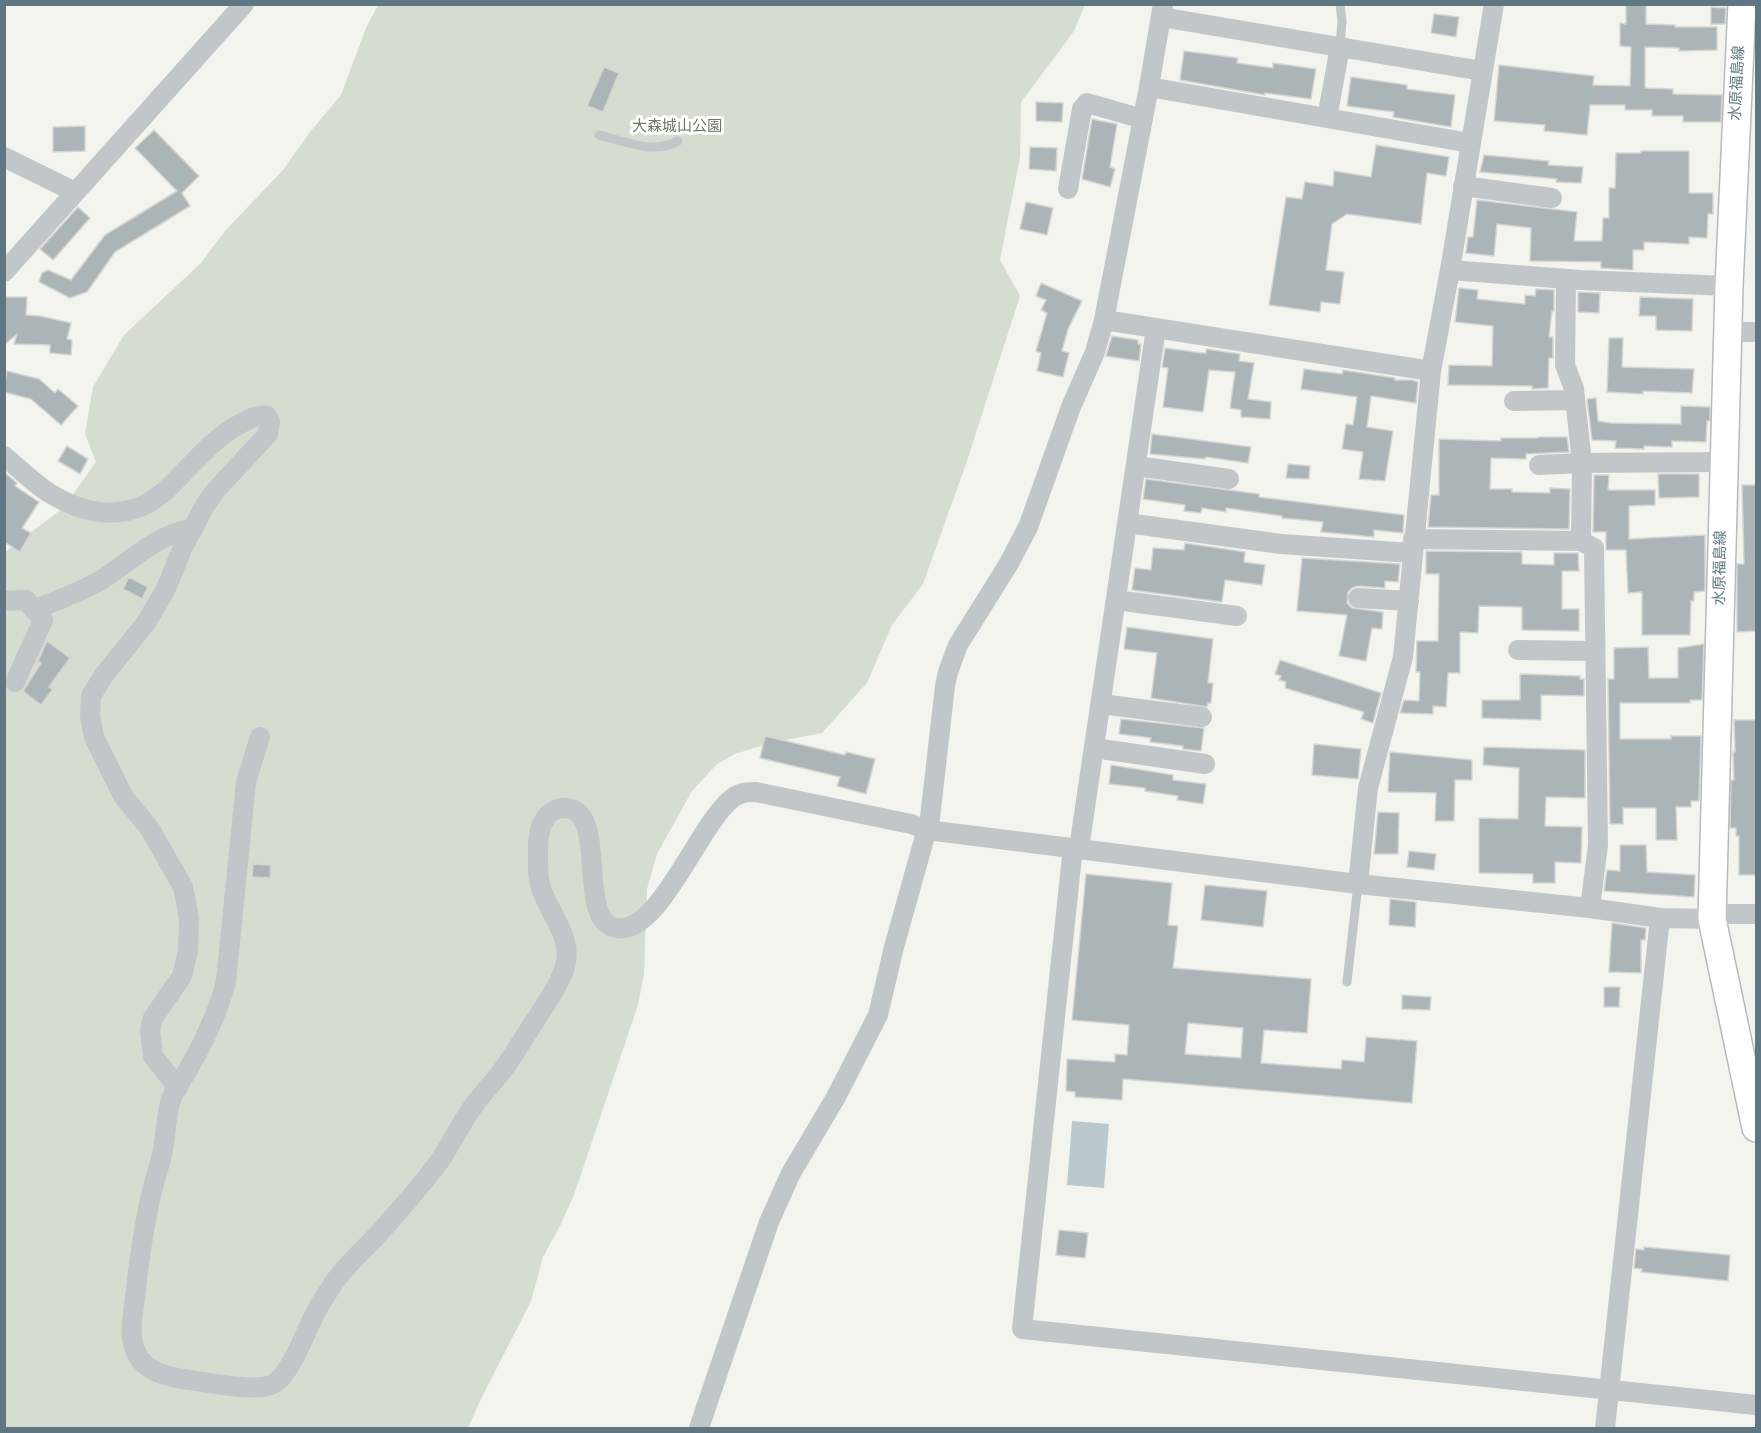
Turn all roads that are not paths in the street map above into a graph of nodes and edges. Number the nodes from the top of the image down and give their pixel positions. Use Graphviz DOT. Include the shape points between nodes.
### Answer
graph roads {
  1 [pos="244,4"];
  2 [pos="1340,4"];
  3 [pos="1494,4"];
  4 [pos="1742,4"];
  5 [pos="1162,10"];
  6 [pos="1340,47"];
  7 [pos="1482,71"];
  8 [pos="1149,87"];
  9 [pos="1327,118"];
  10 [pos="1143,119"];
  11 [pos="599,135"];
  12 [pos="678,141"];
  13 [pos="1470,143"];
  14 [pos="4,158"];
  15 [pos="1463,186"];
  16 [pos="1068,189"];
  17 [pos="75,192"];
  18 [pos="1552,198"];
  19 [pos="1450,270"];
  20 [pos="4,272"];
  21 [pos="1566,279"];
  22 [pos="1729,286"];
  23 [pos="1104,321"];
  24 [pos="1156,328"];
  25 [pos="1728,332"];
  26 [pos="1756,332"];
  27 [pos="1431,371"];
  28 [pos="1575,400"];
  29 [pos="1514,401"];
  30 [pos="4,456"];
  31 [pos="1724,462"];
  32 [pos="1582,463"];
  33 [pos="1539,465"];
  34 [pos="1136,466"];
  35 [pos="1230,479"];
  36 [pos="1127,523"];
  37 [pos="193,529"];
  38 [pos="1581,541"];
  39 [pos="1413,546"];
  40 [pos="1358,598"];
  41 [pos="1116,600"];
  42 [pos="4,601"];
  43 [pos="1409,601"];
  44 [pos="34,610"];
  45 [pos="1237,616"];
  46 [pos="1518,650"];
  47 [pos="1594,651"];
  48 [pos="15,682"];
  49 [pos="1101,704"];
  50 [pos="1202,717"];
  51 [pos="260,737"];
  52 [pos="1094,748"];
  53 [pos="1205,764"];
  54 [pos="927,830"];
  55 [pos="1076,848"];
  56 [pos="1358,884"];
  57 [pos="1590,908"];
  58 [pos="1756,914"];
  59 [pos="1660,918"];
  60 [pos="1712,919"];
  61 [pos="1347,982"];
  62 [pos="178,1088"];
  63 [pos="1756,1128"];
  64 [pos="1609,1390"];
  65 [pos="1756,1405"];
  66 [pos="699,1428"];
  67 [pos="1605,1428"];
  1 -- 17 [label="street"];
  2 -- 6 [label="lane"];
  3 -- 7 [label="street"];
  4 -- 22 [label="main road, 水原福島線"];
  5 -- 6 [label="street"];
  5 -- 8 [label="street"];
  6 -- 7 [label="street"];
  6 -- 9 [label="street"];
  7 -- 13 [label="street"];
  8 -- 9 [label="street"];
  8 -- 10 [label="street"];
  9 -- 13 [label="street"];
  10 -- 16 [label="street" via="1087,103 1082,109"];
  10 -- 23 [label="street"];
  11 -- 12 [label="lane" via="656,148"];
  13 -- 15 [label="street"];
  14 -- 17 [label="street"];
  15 -- 18 [label="street"];
  15 -- 19 [label="street"];
  17 -- 20 [label="street"];
  19 -- 21 [label="street"];
  19 -- 27 [label="street"];
  21 -- 22 [label="street"];
  21 -- 28 [label="street" via="1565,365"];
  22 -- 25 [label="main road, 水原福島線"];
  23 -- 24 [label="street"];
  23 -- 54 [label="street" via="1028,527 958,645 948,672"];
  24 -- 27 [label="street"];
  24 -- 34 [label="street"];
  25 -- 26 [label="street"];
  25 -- 31 [label="main road, 水原福島線"];
  27 -- 39 [label="street"];
  28 -- 29 [label="street"];
  28 -- 32 [label="street"];
  30 -- 37 [label="street" via="50,494 75,506 101,513 125,513 152,502 219,438 256,416 267,416 268,434 216,490"];
  31 -- 32 [label="street"];
  31 -- 60 [label="main road, 水原福島線"];
  32 -- 33 [label="street"];
  32 -- 38 [label="street"];
  34 -- 35 [label="street"];
  34 -- 36 [label="street"];
  36 -- 39 [label="street" via="1281,544"];
  36 -- 41 [label="street"];
  37 -- 44 [label="street" via="150,546 100,580"];
  37 -- 62 [label="street" via="145,624 91,696 90,716 94,737 123,796 150,829 183,887 189,921 188,951 182,976 153,1018 150,1030 153,1056"];
  38 -- 39 [label="street"];
  38 -- 47 [label="street" via="1594,548"];
  39 -- 43 [label="street"];
  40 -- 43 [label="street"];
  41 -- 45 [label="street"];
  41 -- 49 [label="street"];
  42 -- 44 [label="street" via="26,600"];
  43 -- 56 [label="street" via="1398,680 1368,788"];
  44 -- 48 [label="street" via="43,620"];
  46 -- 47 [label="street"];
  47 -- 57 [label="street" via="1598,845"];
  49 -- 50 [label="street"];
  49 -- 52 [label="street"];
  51 -- 62 [label="street" via="246,782 223,997"];
  52 -- 53 [label="street"];
  52 -- 55 [label="street"];
  54 -- 55 [label="street"];
  54 -- 62 [label="street" via="774,794 742,792 731,798 715,817 644,920 618,929 609,926 601,915 586,825 579,812 569,808 549,813 543,820 538,859 541,887 565,937 566,965 557,988 440,1160 372,1242 338,1276 288,1367 279,1381 268,1387 222,1384 152,1371 134,1350 131,1332 137,1278 172,1096"];
  54 -- 66 [label="street" via="878,1015 791,1173 770,1222"];
  55 -- 56 [label="street"];
  55 -- 64 [label="street" via="1022,1329"];
  56 -- 57 [label="street"];
  56 -- 61 [label="lane"];
  57 -- 59 [label="street"];
  58 -- 60 [label="street" via="1728,914"];
  59 -- 60 [label="street"];
  59 -- 64 [label="street"];
  60 -- 63 [label="main road, 水原福島線"];
  64 -- 65 [label="street"];
  64 -- 67 [label="street"];
}
